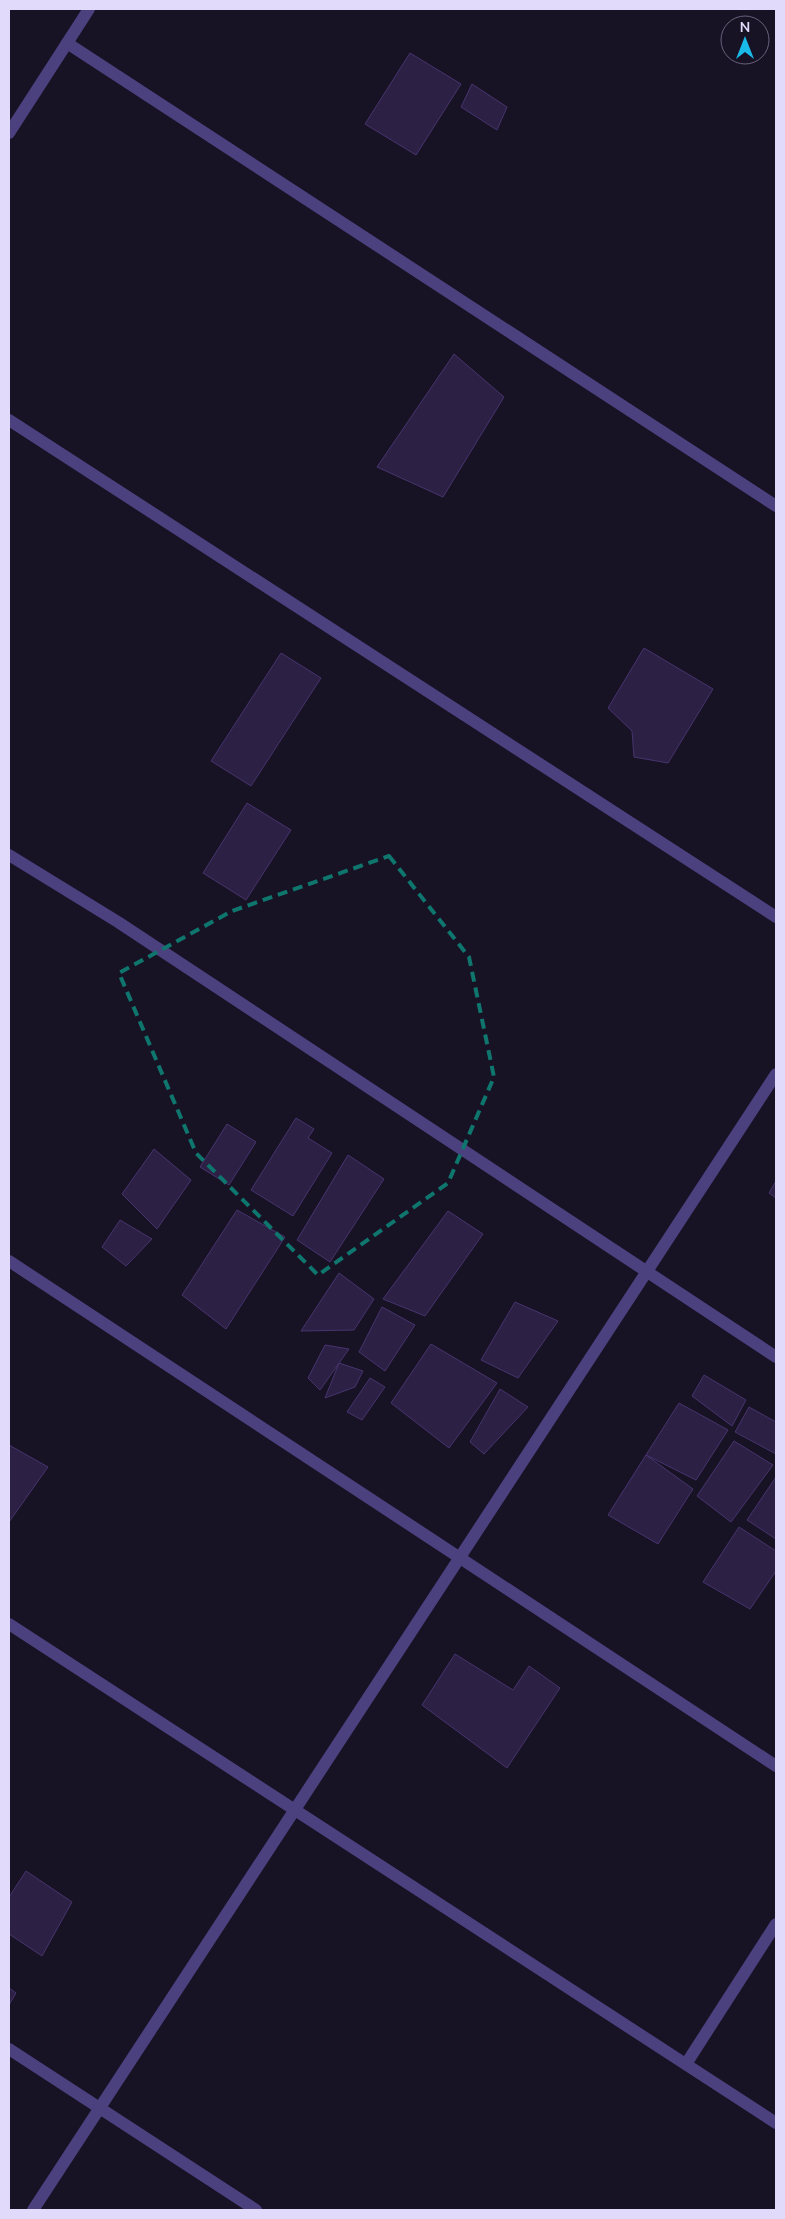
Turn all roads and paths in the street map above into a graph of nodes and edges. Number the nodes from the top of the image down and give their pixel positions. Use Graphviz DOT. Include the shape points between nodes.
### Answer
graph roads {
  1 [pos="89,9"];
  2 [pos="67,43"];
  3 [pos="9,133"];
  4 [pos="9,420"];
  5 [pos="776,506"];
  6 [pos="9,856"];
  7 [pos="776,917"];
  8 [pos="776,1074"];
  9 [pos="9,1262"];
  10 [pos="647,1271"];
  11 [pos="776,1357"];
  12 [pos="460,1558"];
  13 [pos="9,1624"];
  14 [pos="776,1766"];
  15 [pos="295,1810"];
  16 [pos="776,1924"];
  17 [pos="9,2049"];
  18 [pos="686,2064"];
  19 [pos="100,2109"];
  20 [pos="776,2123"];
  21 [pos="33,2210"];
  22 [pos="256,2210"];
  1 -- 2 [label="street"];
  2 -- 3 [label="street"];
  2 -- 5 [label="street"];
  4 -- 7 [label="street"];
  6 -- 10 [label="street" via="118,922"];
  8 -- 10 [label="street"];
  9 -- 12 [label="street"];
  10 -- 11 [label="street"];
  10 -- 12 [label="street"];
  12 -- 14 [label="street"];
  12 -- 15 [label="street"];
  13 -- 15 [label="street"];
  15 -- 18 [label="street"];
  15 -- 19 [label="street"];
  16 -- 18 [label="street"];
  17 -- 19 [label="street"];
  18 -- 20 [label="street"];
  19 -- 21 [label="street"];
  19 -- 22 [label="street"];
}
